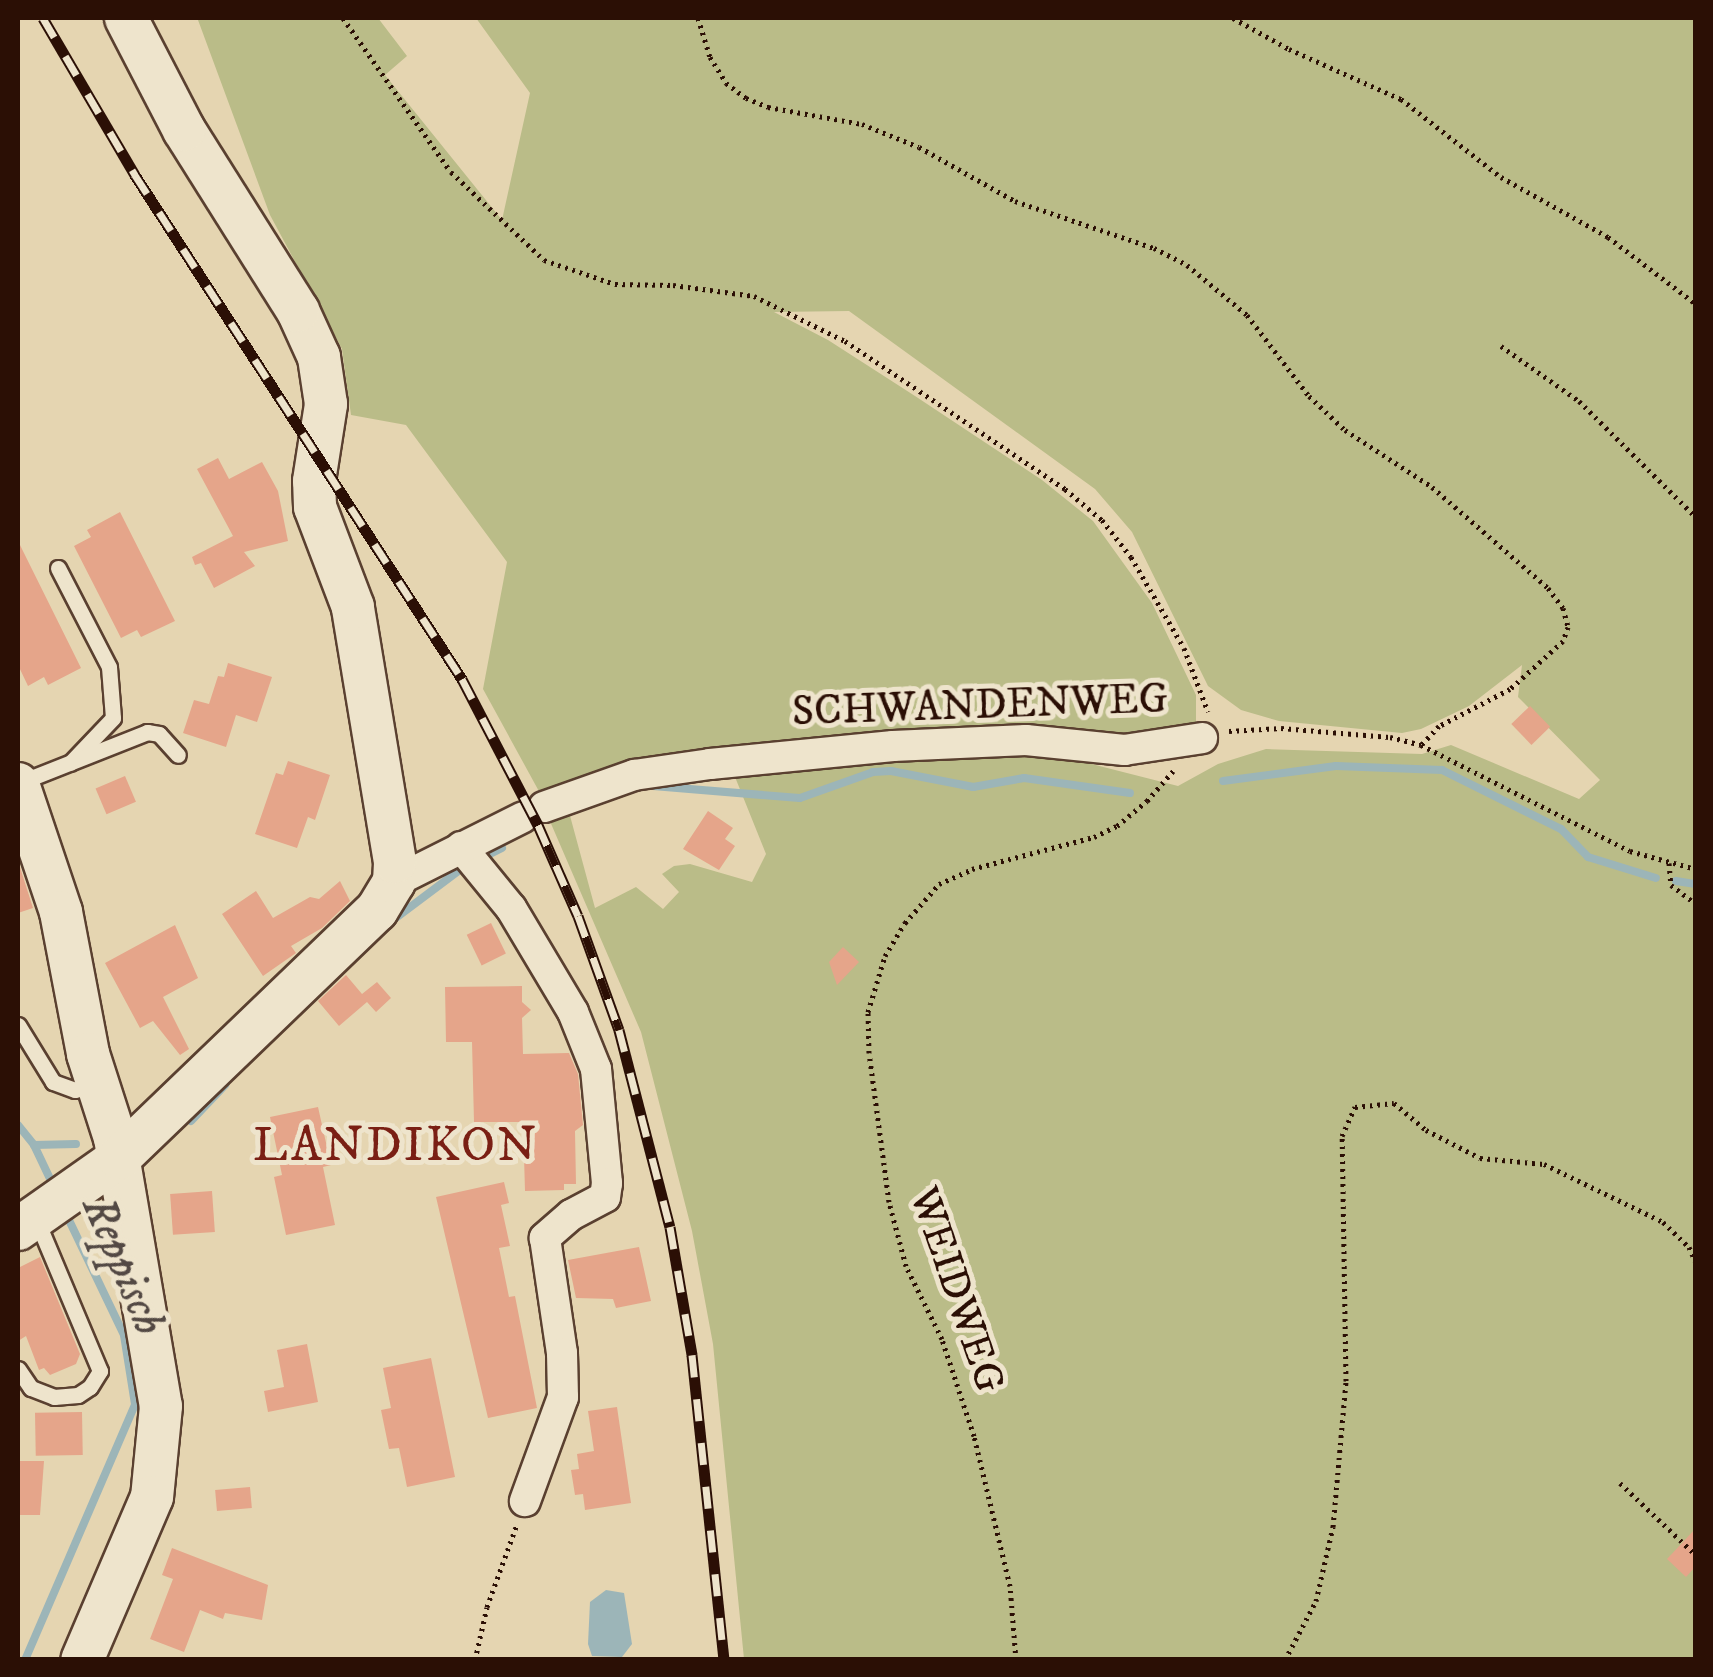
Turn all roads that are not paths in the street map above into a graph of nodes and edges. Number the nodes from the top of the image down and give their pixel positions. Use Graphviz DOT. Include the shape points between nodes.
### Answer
graph roads {
  1 [pos="126,18"];
  2 [pos="58,568"];
  3 [pos="1202,738"];
  4 [pos="178,755"];
  5 [pos="70,763"];
  6 [pos="18,784"];
  7 [pos="462,847"];
  8 [pos="394,882"];
  9 [pos="18,1025"];
  10 [pos="96,1084"];
  11 [pos="118,1158"];
  12 [pos="32,1219"];
  13 [pos="18,1369"];
  14 [pos="526,1501"];
  15 [pos="82,1660"];
  1 -- 8 [label="street" via="184,130 320,357 326,404 315,507 353,607"];
  2 -- 5 [label="lane" via="108,667 113,718"];
  3 -- 7 [label="street, SCHWANDENWEG" via="1124,750 1026,740 893,746 634,774"];
  4 -- 5 [label="lane" via="159,734 147,732"];
  5 -- 6 [label="lane"];
  6 -- 10 [label="street" via="61,912"];
  7 -- 8 [label="street, SCHWANDENWEG"];
  7 -- 14 [label="street" via="511,908 573,1012 596,1069 605,1198 545,1238 562,1398"];
  8 -- 11 [label="street" via="377,910"];
  9 -- 10 [label="lane" via="53,1082 75,1090"];
  10 -- 11 [label="street"];
  11 -- 12 [label="street"];
  11 -- 15 [label="street" via="161,1406 160,1452 152,1497"];
  12 -- 13 [label="lane" via="100,1371 78,1395 54,1397 30,1388"];
}
